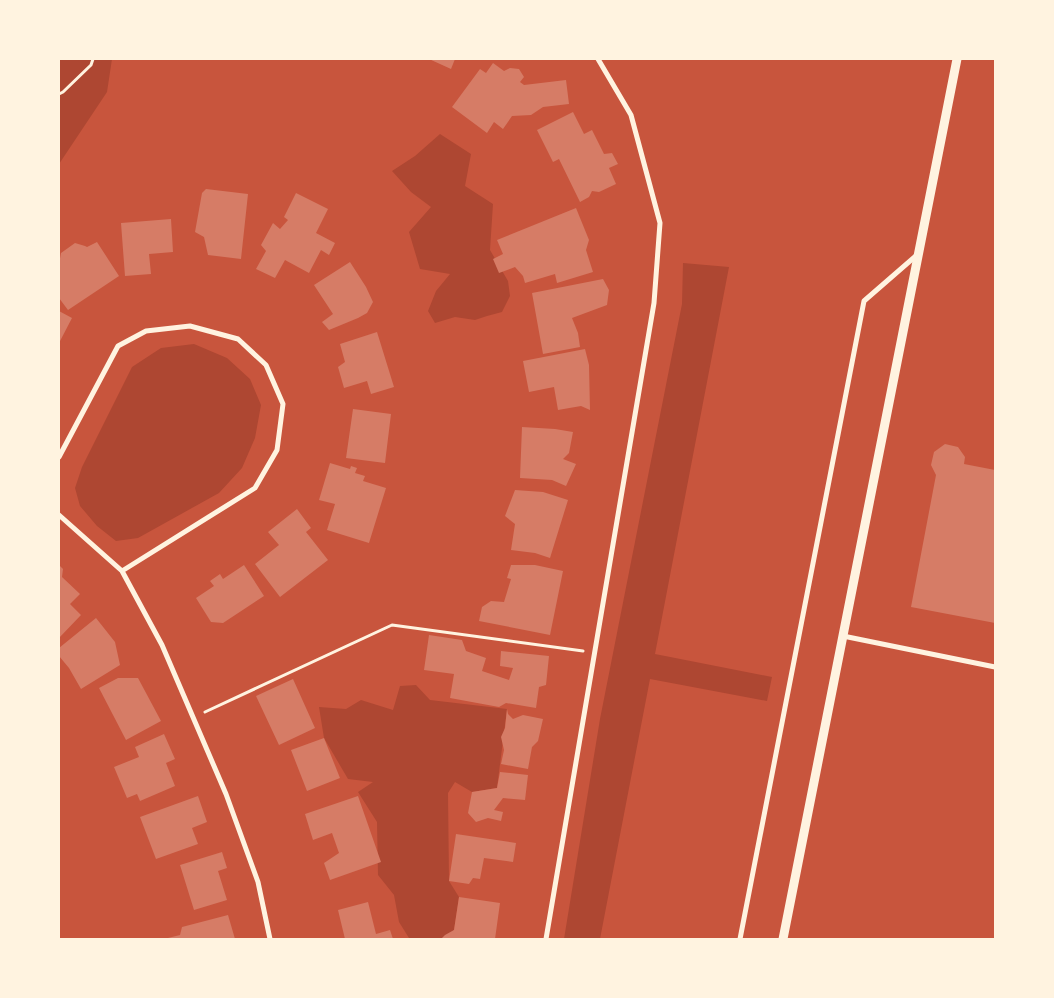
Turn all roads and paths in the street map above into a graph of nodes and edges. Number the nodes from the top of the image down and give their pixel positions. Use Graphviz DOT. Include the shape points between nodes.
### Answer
graph roads {
  1 [pos="93,59"];
  2 [pos="598,59"];
  3 [pos="956,59"];
  4 [pos="59,94"];
  5 [pos="918,254"];
  6 [pos="59,458"];
  7 [pos="59,515"];
  8 [pos="122,571"];
  9 [pos="843,636"];
  10 [pos="595,652"];
  11 [pos="995,667"];
  12 [pos="193,717"];
  13 [pos="270,939"];
  14 [pos="546,939"];
  15 [pos="740,939"];
  16 [pos="783,939"];
  1 -- 4 [label="path" via="91,65"];
  2 -- 10 [label="street" via="631,115 660,223 654,303"];
  3 -- 5 [label="street"];
  5 -- 9 [label="street"];
  5 -- 15 [label="street" via="864,300"];
  6 -- 8 [label="street" via="118,346 146,332 190,326 238,339 266,365 283,404 277,450 256,488"];
  7 -- 8 [label="street"];
  8 -- 12 [label="street" via="162,645"];
  9 -- 11 [label="street"];
  9 -- 16 [label="street"];
  10 -- 12 [label="path" via="392,625"];
  10 -- 14 [label="street"];
  12 -- 13 [label="street" via="258,882"];
}
